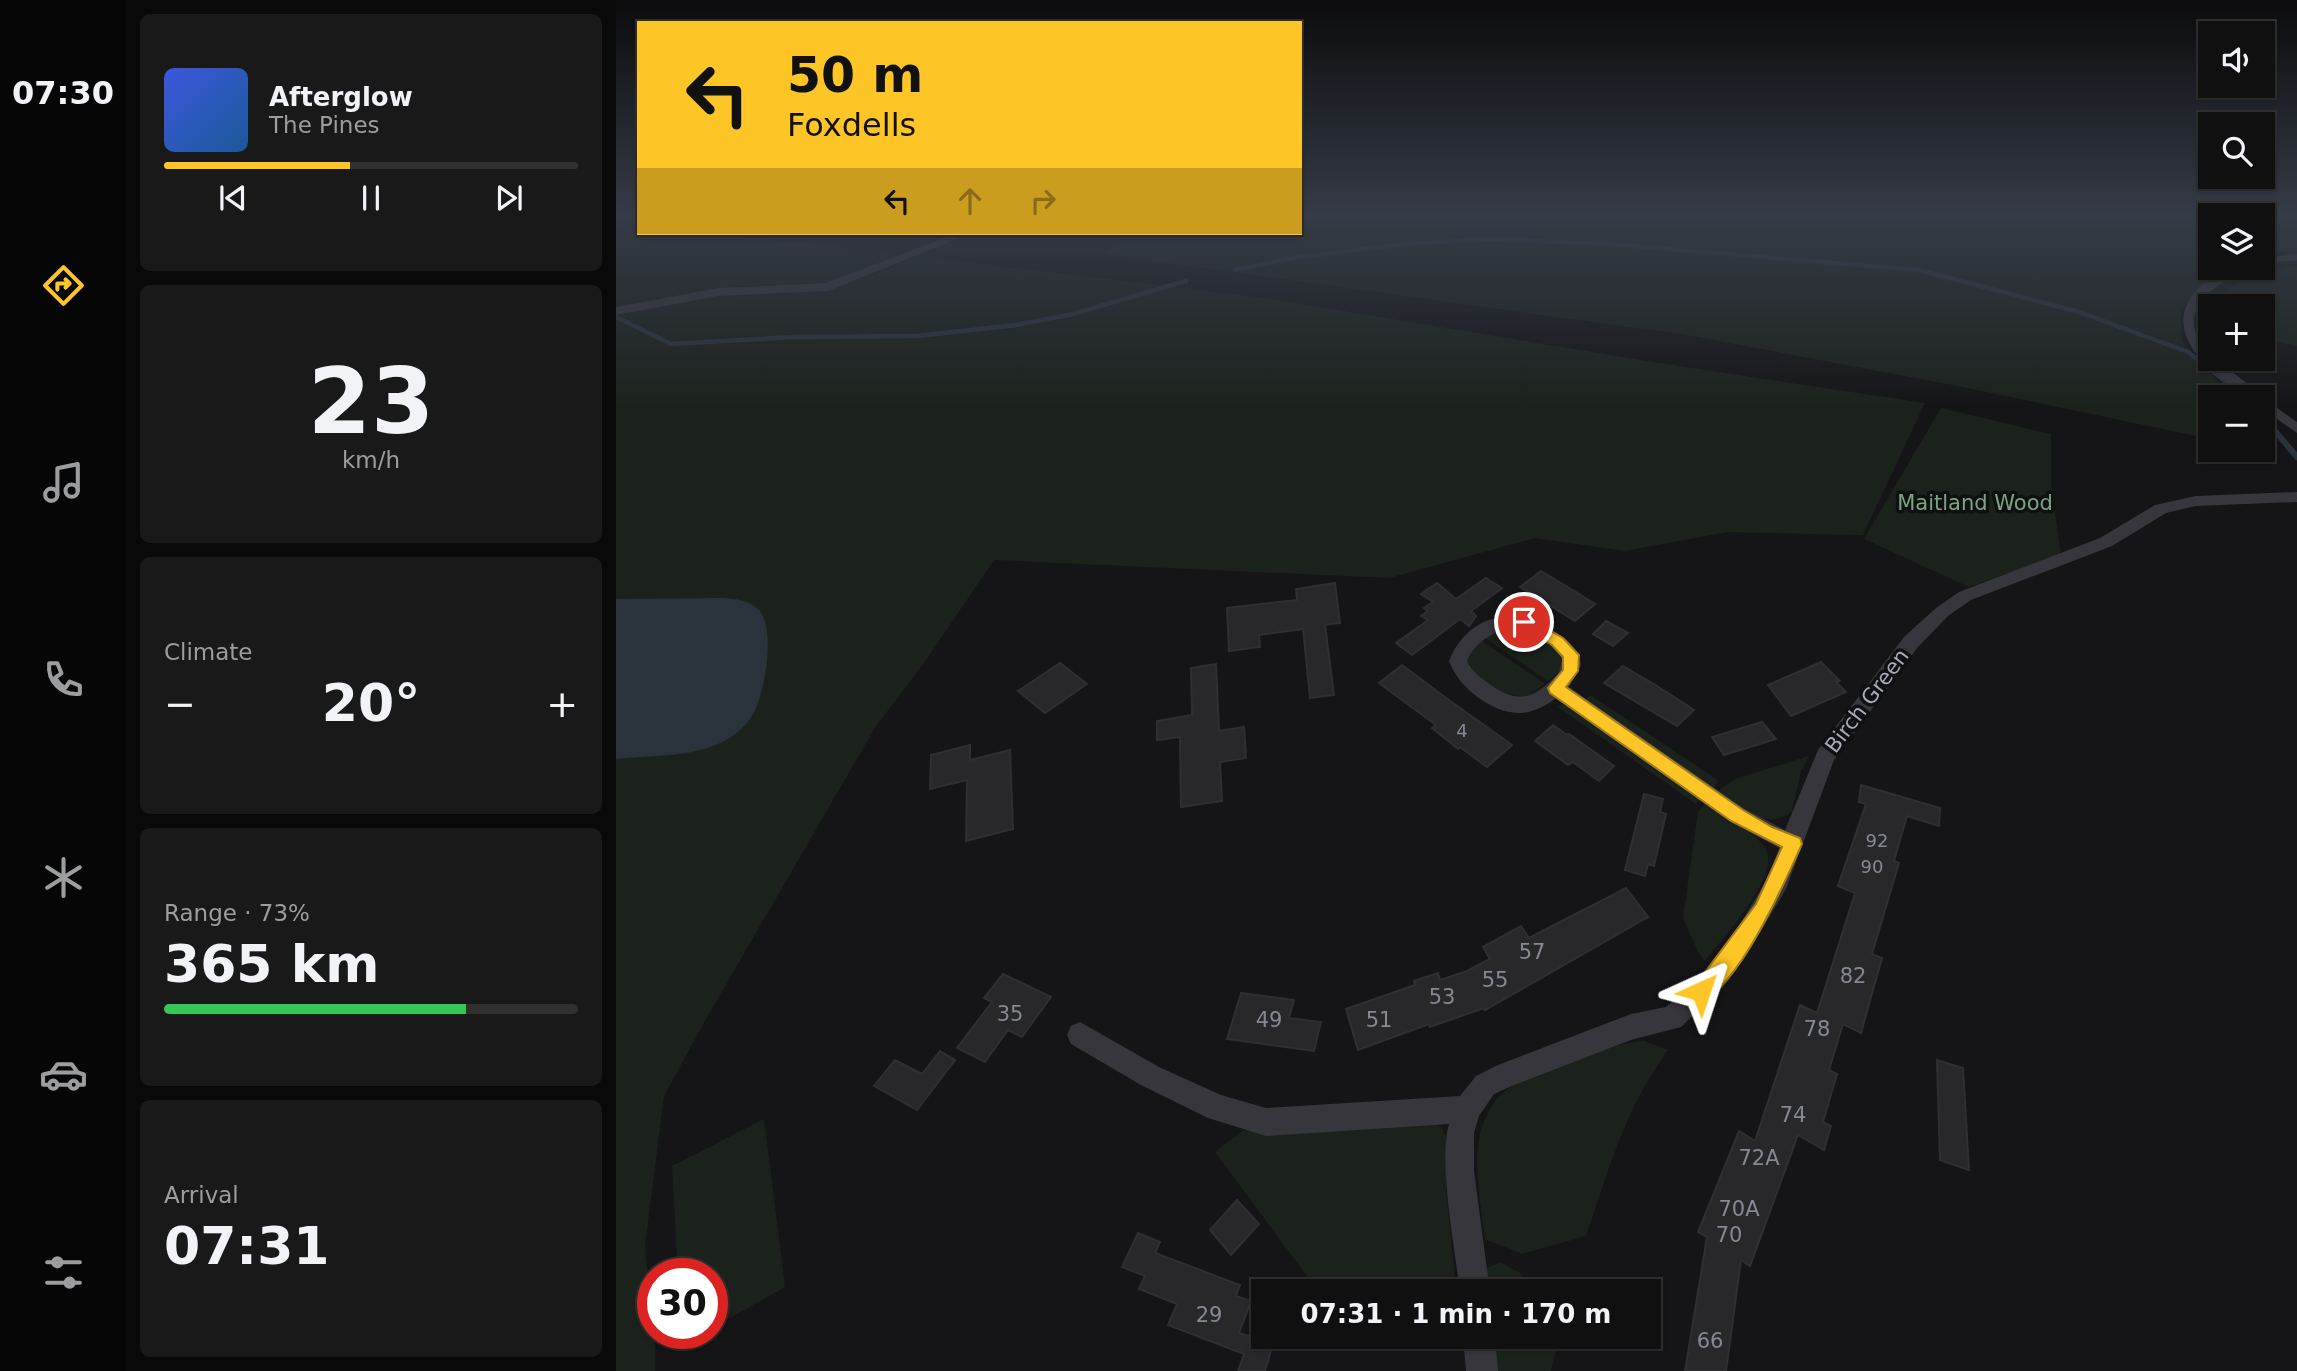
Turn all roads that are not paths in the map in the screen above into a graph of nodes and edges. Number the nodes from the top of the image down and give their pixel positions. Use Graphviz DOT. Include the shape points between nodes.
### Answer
graph roads {
  1 [pos="849,279"];
  2 [pos="2215,280"];
  3 [pos="616,311"];
  4 [pos="2240,385"];
  5 [pos="2275,412"];
  6 [pos="2297,429"];
  7 [pos="2297,497"];
  8 [pos="1556,688"];
  9 [pos="1793,844"];
  10 [pos="1080,1035"];
  11 [pos="1467,1109"];
  12 [pos="1473,1279"];
  13 [pos="1480,1349"];
  14 [pos="1482,1371"];
  1 -- 3 [label="street" via="828,287 719,292"];
  2 -- 4 [label="street" via="2195,301 2187,330 2208,360"];
  5 -- 6 [label="street"];
  7 -- 9 [label="street, Birch Green" via="2196,502 2161,509 2106,542 1979,589 1942,612 1911,642 1825,757"];
  8 -- 8 [label="street" via="1534,704 1504,703 1464,675 1459,656 1464,646 1488,627 1524,622 1571,655 1571,671"];
  8 -- 9 [label="street" via="1737,815"];
  9 -- 11 [label="street, Birch Green" via="1778,881 1741,945 1715,978 1672,1018 1631,1027 1507,1074 1485,1085"];
  10 -- 11 [label="street" via="1150,1076 1218,1108 1266,1122"];
  11 -- 12 [label="street, Birch Green" via="1460,1133 1460,1171"];
  13 -- 14 [label="street"];
}
